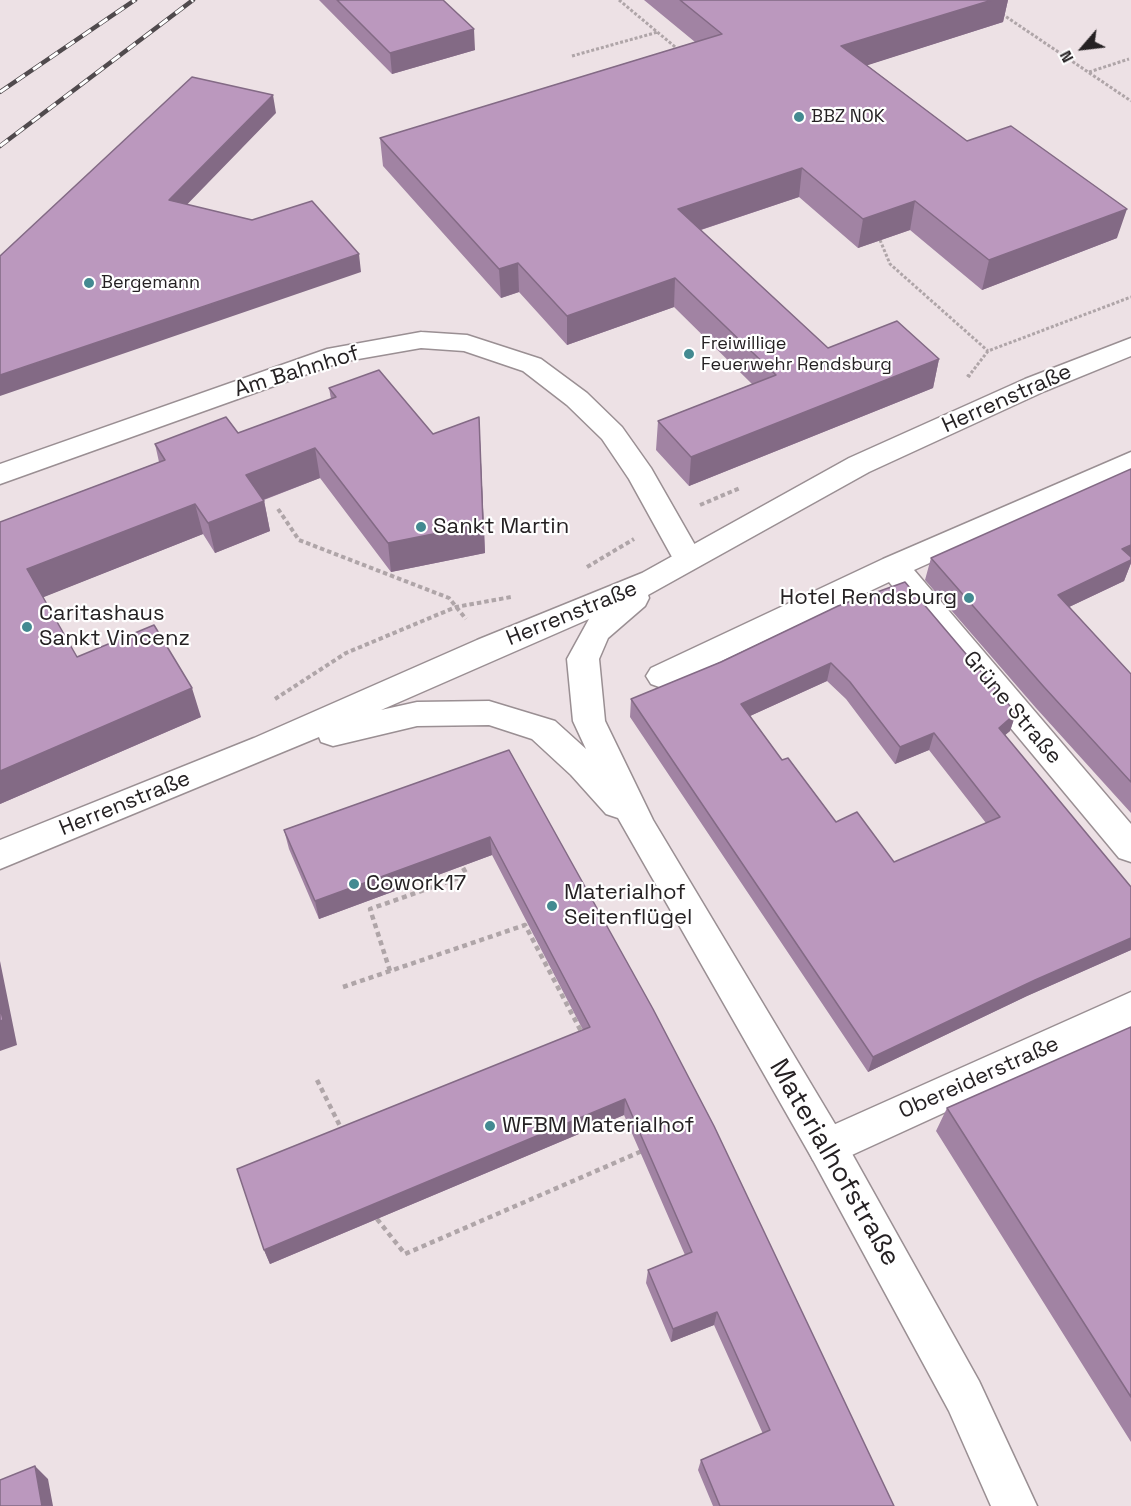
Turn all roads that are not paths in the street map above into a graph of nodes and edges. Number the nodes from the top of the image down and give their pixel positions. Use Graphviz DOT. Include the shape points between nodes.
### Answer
graph roads {
  1 [pos="1131,346"];
  2 [pos="1131,461"];
  3 [pos="0,474"];
  4 [pos="688,559"];
  5 [pos="894,567"];
  6 [pos="653,581"];
  7 [pos="662,676"];
  8 [pos="266,747"];
  9 [pos="640,828"];
  10 [pos="1131,848"];
  11 [pos="0,855"];
  12 [pos="1131,1010"];
  13 [pos="827,1147"];
  14 [pos="1014,1506"];
  1 -- 4 [label="main road, Herrenstraße" via="859,465"];
  2 -- 5 [label="main road"];
  3 -- 4 [label="main road, Am Bahnhof" via="336,354 421,340 467,343 532,365 577,399 612,433 641,475"];
  4 -- 6 [label="main road, Herrenstraße"];
  5 -- 7 [label="main road"];
  5 -- 10 [label="main road, Grüne Straße"];
  6 -- 8 [label="main road, Herrenstraße" via="488,648"];
  6 -- 9 [label="main road, Materialhofstraße" via="596,631 583,659 589,721"];
  8 -- 9 [label="main road, Materialhofstraße" via="417,714 489,713 543,730 583,766"];
  8 -- 11 [label="main road, Herrenstraße"];
  9 -- 13 [label="main road, Materialhofstraße"];
  12 -- 13 [label="main road, Obereiderstraße"];
  13 -- 14 [label="main road, Materialhofstraße" via="964,1396"];
}
